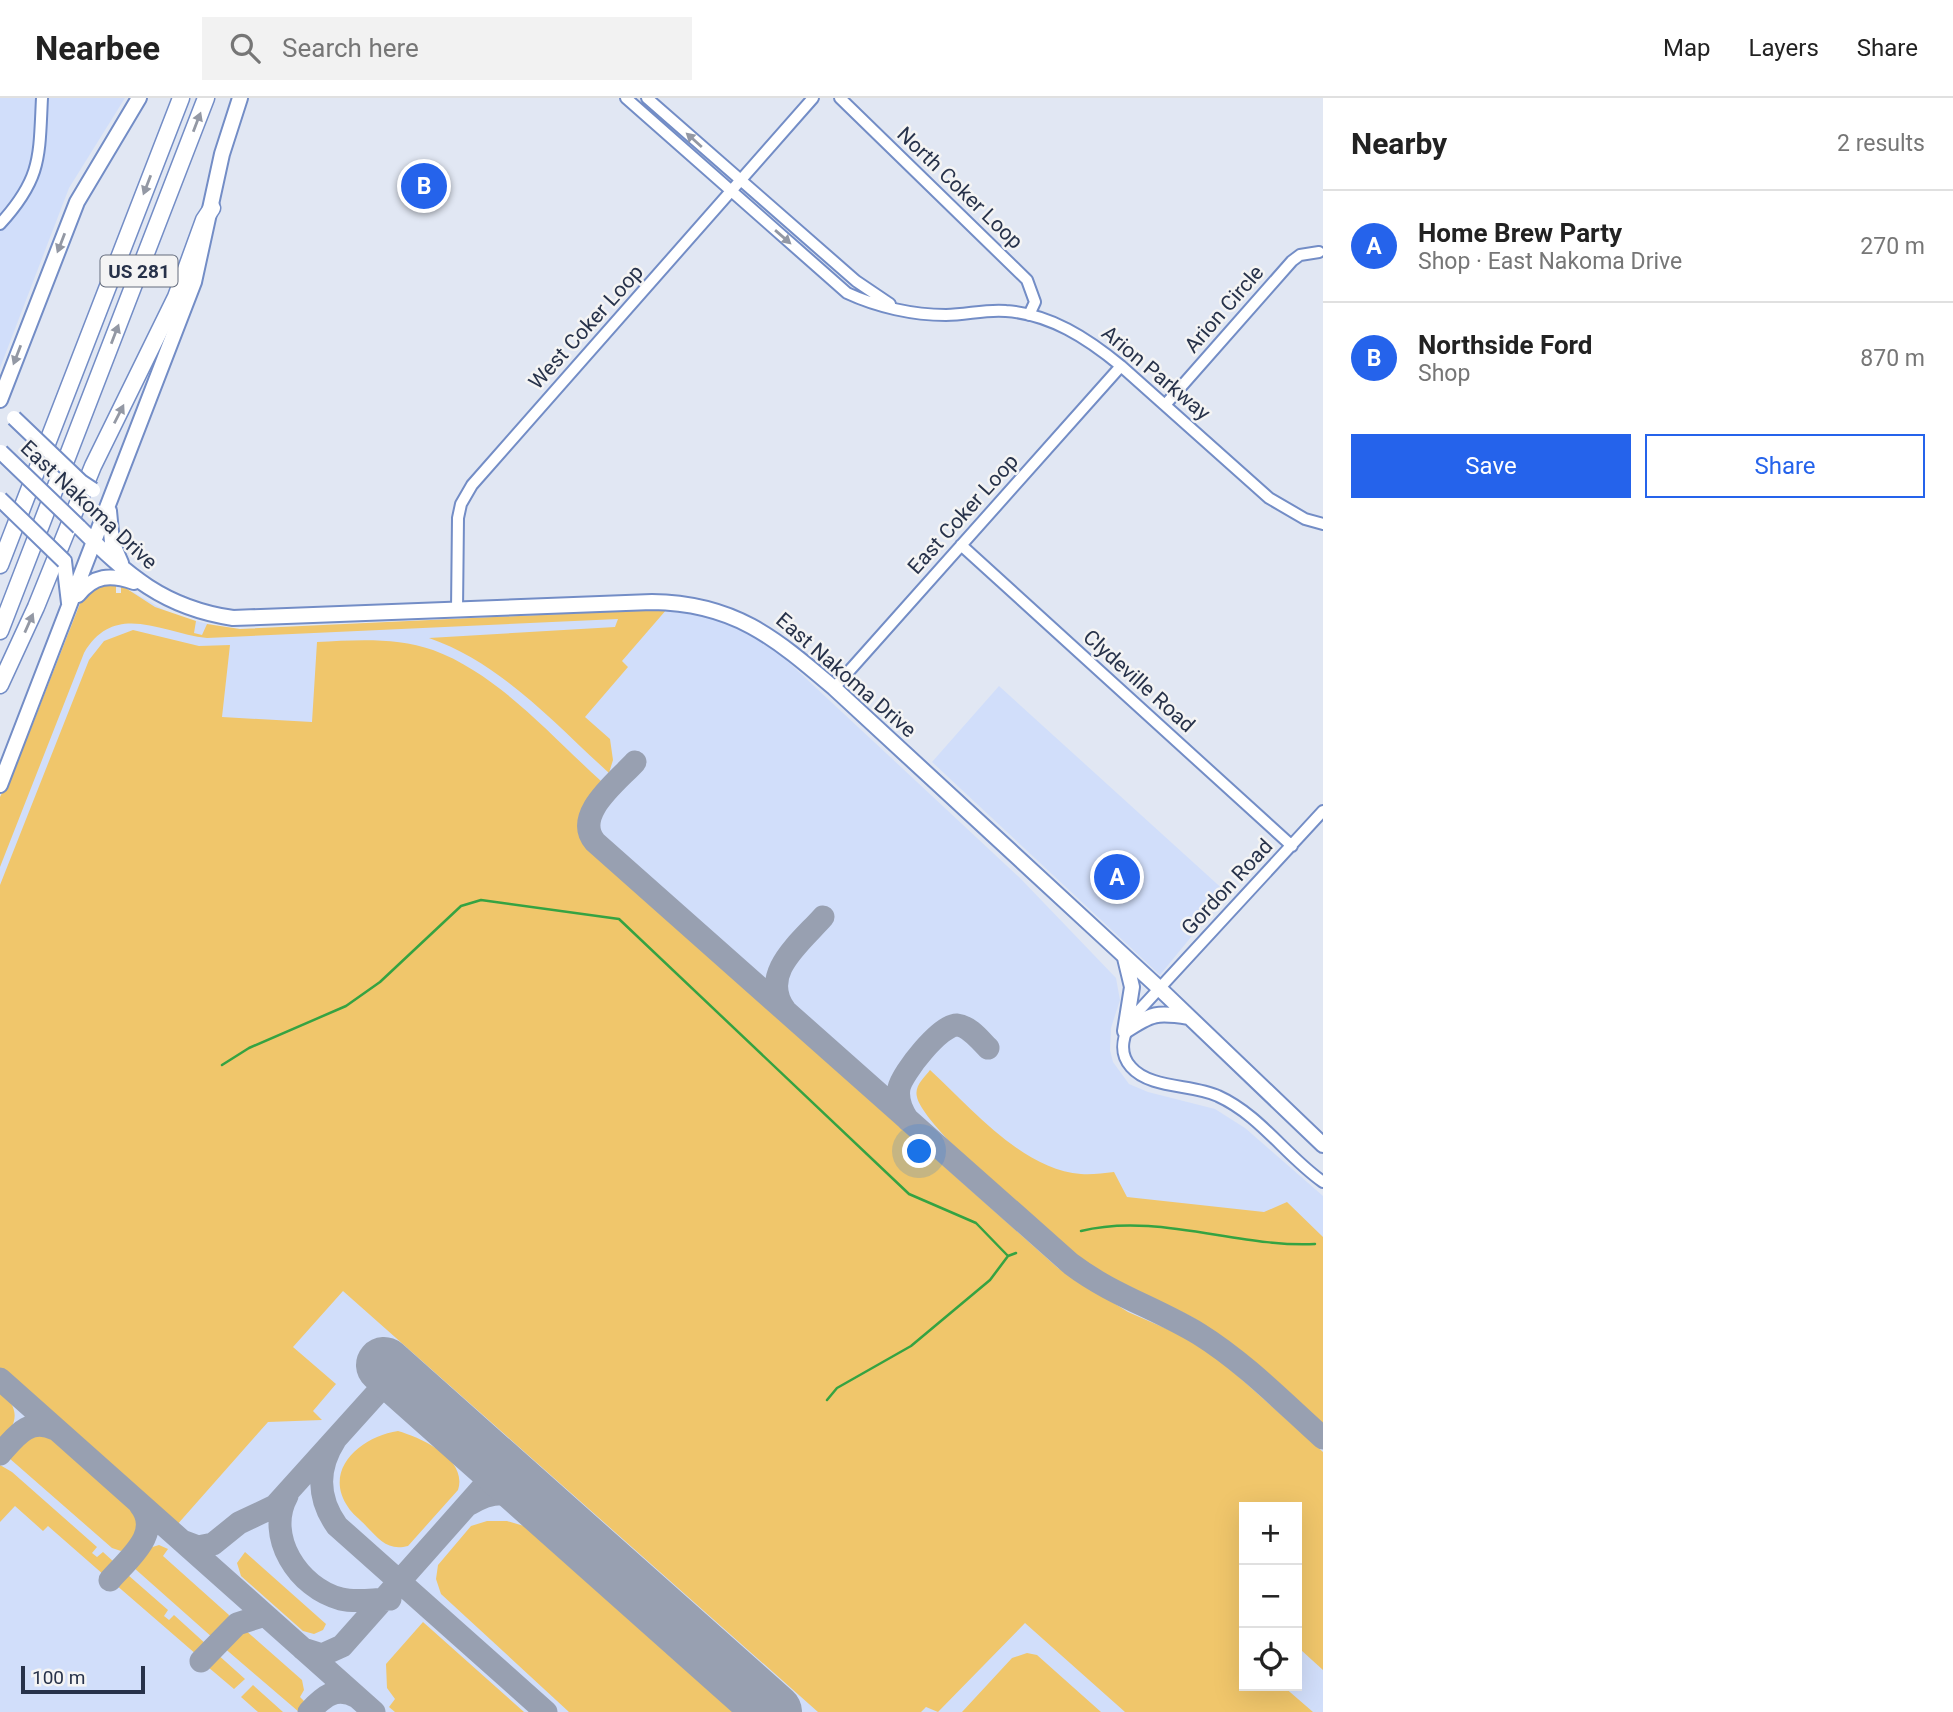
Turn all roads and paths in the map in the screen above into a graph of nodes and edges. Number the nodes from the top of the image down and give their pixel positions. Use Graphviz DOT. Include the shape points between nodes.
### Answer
graph roads {
  1 [pos="42,98"];
  2 [pos="139,98"];
  3 [pos="181,98"];
  4 [pos="206,98"];
  5 [pos="240,98"];
  6 [pos="626,98"];
  7 [pos="647,98"];
  8 [pos="813,98"];
  9 [pos="840,98"];
  10 [pos="740,183"];
  11 [pos="731,193"];
  12 [pos="212,208"];
  13 [pos="0,224"];
  14 [pos="1319,252"];
  15 [pos="898,309"];
  16 [pos="1030,315"];
  17 [pos="1121,366"];
  18 [pos="2,393"];
  19 [pos="1165,405"];
  20 [pos="1,452"];
  21 [pos="118,479"];
  22 [pos="0,499"];
  23 [pos="109,503"];
  24 [pos="1323,524"];
  25 [pos="95,543"];
  26 [pos="961,545"];
  27 [pos="0,565"];
  28 [pos="124,570"];
  29 [pos="143,585"];
  30 [pos="69,608"];
  31 [pos="457,610"];
  32 [pos="0,631"];
  33 [pos="0,685"];
  34 [pos="834,688"];
  35 [pos="0,785"];
  36 [pos="1323,811"];
  37 [pos="1292,846"];
  38 [pos="1125,956"];
  39 [pos="1159,988"];
  40 [pos="1189,1017"];
  41 [pos="1125,1031"];
  42 [pos="1323,1145"];
  43 [pos="1323,1182"];
  1 -- 13 [label="street" via="36,169 22,199"];
  2 -- 18 [label="main road, one-way" via="78,202"];
  3 -- 27 [label="highway, US 281, one-way"];
  32 -- 4 [label="highway, US 281, one-way"];
  5 -- 12 [label="main road" via="224,146"];
  6 -- 11 [label="street, Arion Parkway"];
  10 -- 7 [label="street, Arion Parkway, one-way"];
  8 -- 10 [label="street, West Coker Loop"];
  9 -- 16 [label="street, North Coker Loop" via="1027,281 1035,302"];
  10 -- 11 [label="street, West Coker Loop"];
  10 -- 15 [label="street, Arion Parkway" via="856,281"];
  11 -- 15 [label="street, Arion Parkway, one-way" via="847,292"];
  11 -- 31 [label="street, West Coker Loop" via="472,485 458,518"];
  12 -- 21 [label="main road" via="194,282"];
  33 -- 12 [label="highway, one-way" via="93,466 176,297"];
  14 -- 19 [label="street, Arion Circle" via="1292,261"];
  15 -- 16 [label="street, Arion Parkway"];
  16 -- 17 [label="street, Arion Parkway" via="1075,333"];
  17 -- 19 [label="street, Arion Parkway"];
  17 -- 26 [label="street, East Coker Loop"];
  18 -- 21 [label="main road, bridge" via="14,418 80,482 93,490 105,489"];
  19 -- 24 [label="street, Arion Parkway" via="1280,507"];
  20 -- 25 [label="main road, East Nakoma Drive, bridge"];
  21 -- 23 [label="main road"];
  22 -- 30 [label="main road, bridge" via="64,561"];
  23 -- 25 [label="main road"];
  23 -- 28 [label="main road" via="110,533"];
  25 -- 28 [label="main road, East Nakoma Drive"];
  25 -- 30 [label="main road"];
  26 -- 34 [label="street, East Coker Loop"];
  26 -- 37 [label="street, Clydeville Road"];
  28 -- 29 [label="main road, East Nakoma Drive"];
  29 -- 30 [label="main road" via="120,577 100,578 85,587"];
  29 -- 31 [label="main road, East Nakoma Drive" via="179,605 233,618"];
  30 -- 35 [label="main road"];
  31 -- 34 [label="main road, East Nakoma Drive" via="693,604 760,629"];
  34 -- 38 [label="main road, East Nakoma Drive"];
  36 -- 37 [label="street, Gordon Road"];
  37 -- 39 [label="street, Gordon Road"];
  38 -- 39 [label="main road, East Nakoma Drive"];
  38 -- 41 [label="main road" via="1132,987"];
  39 -- 40 [label="main road, East Nakoma Drive"];
  39 -- 41 [label="street, Gordon Road"];
  40 -- 41 [label="main road" via="1149,1015"];
  40 -- 42 [label="main road, East Nakoma Drive"];
  41 -- 43 [label="street" via="1124,1053 1132,1069 1230,1102"];
}
